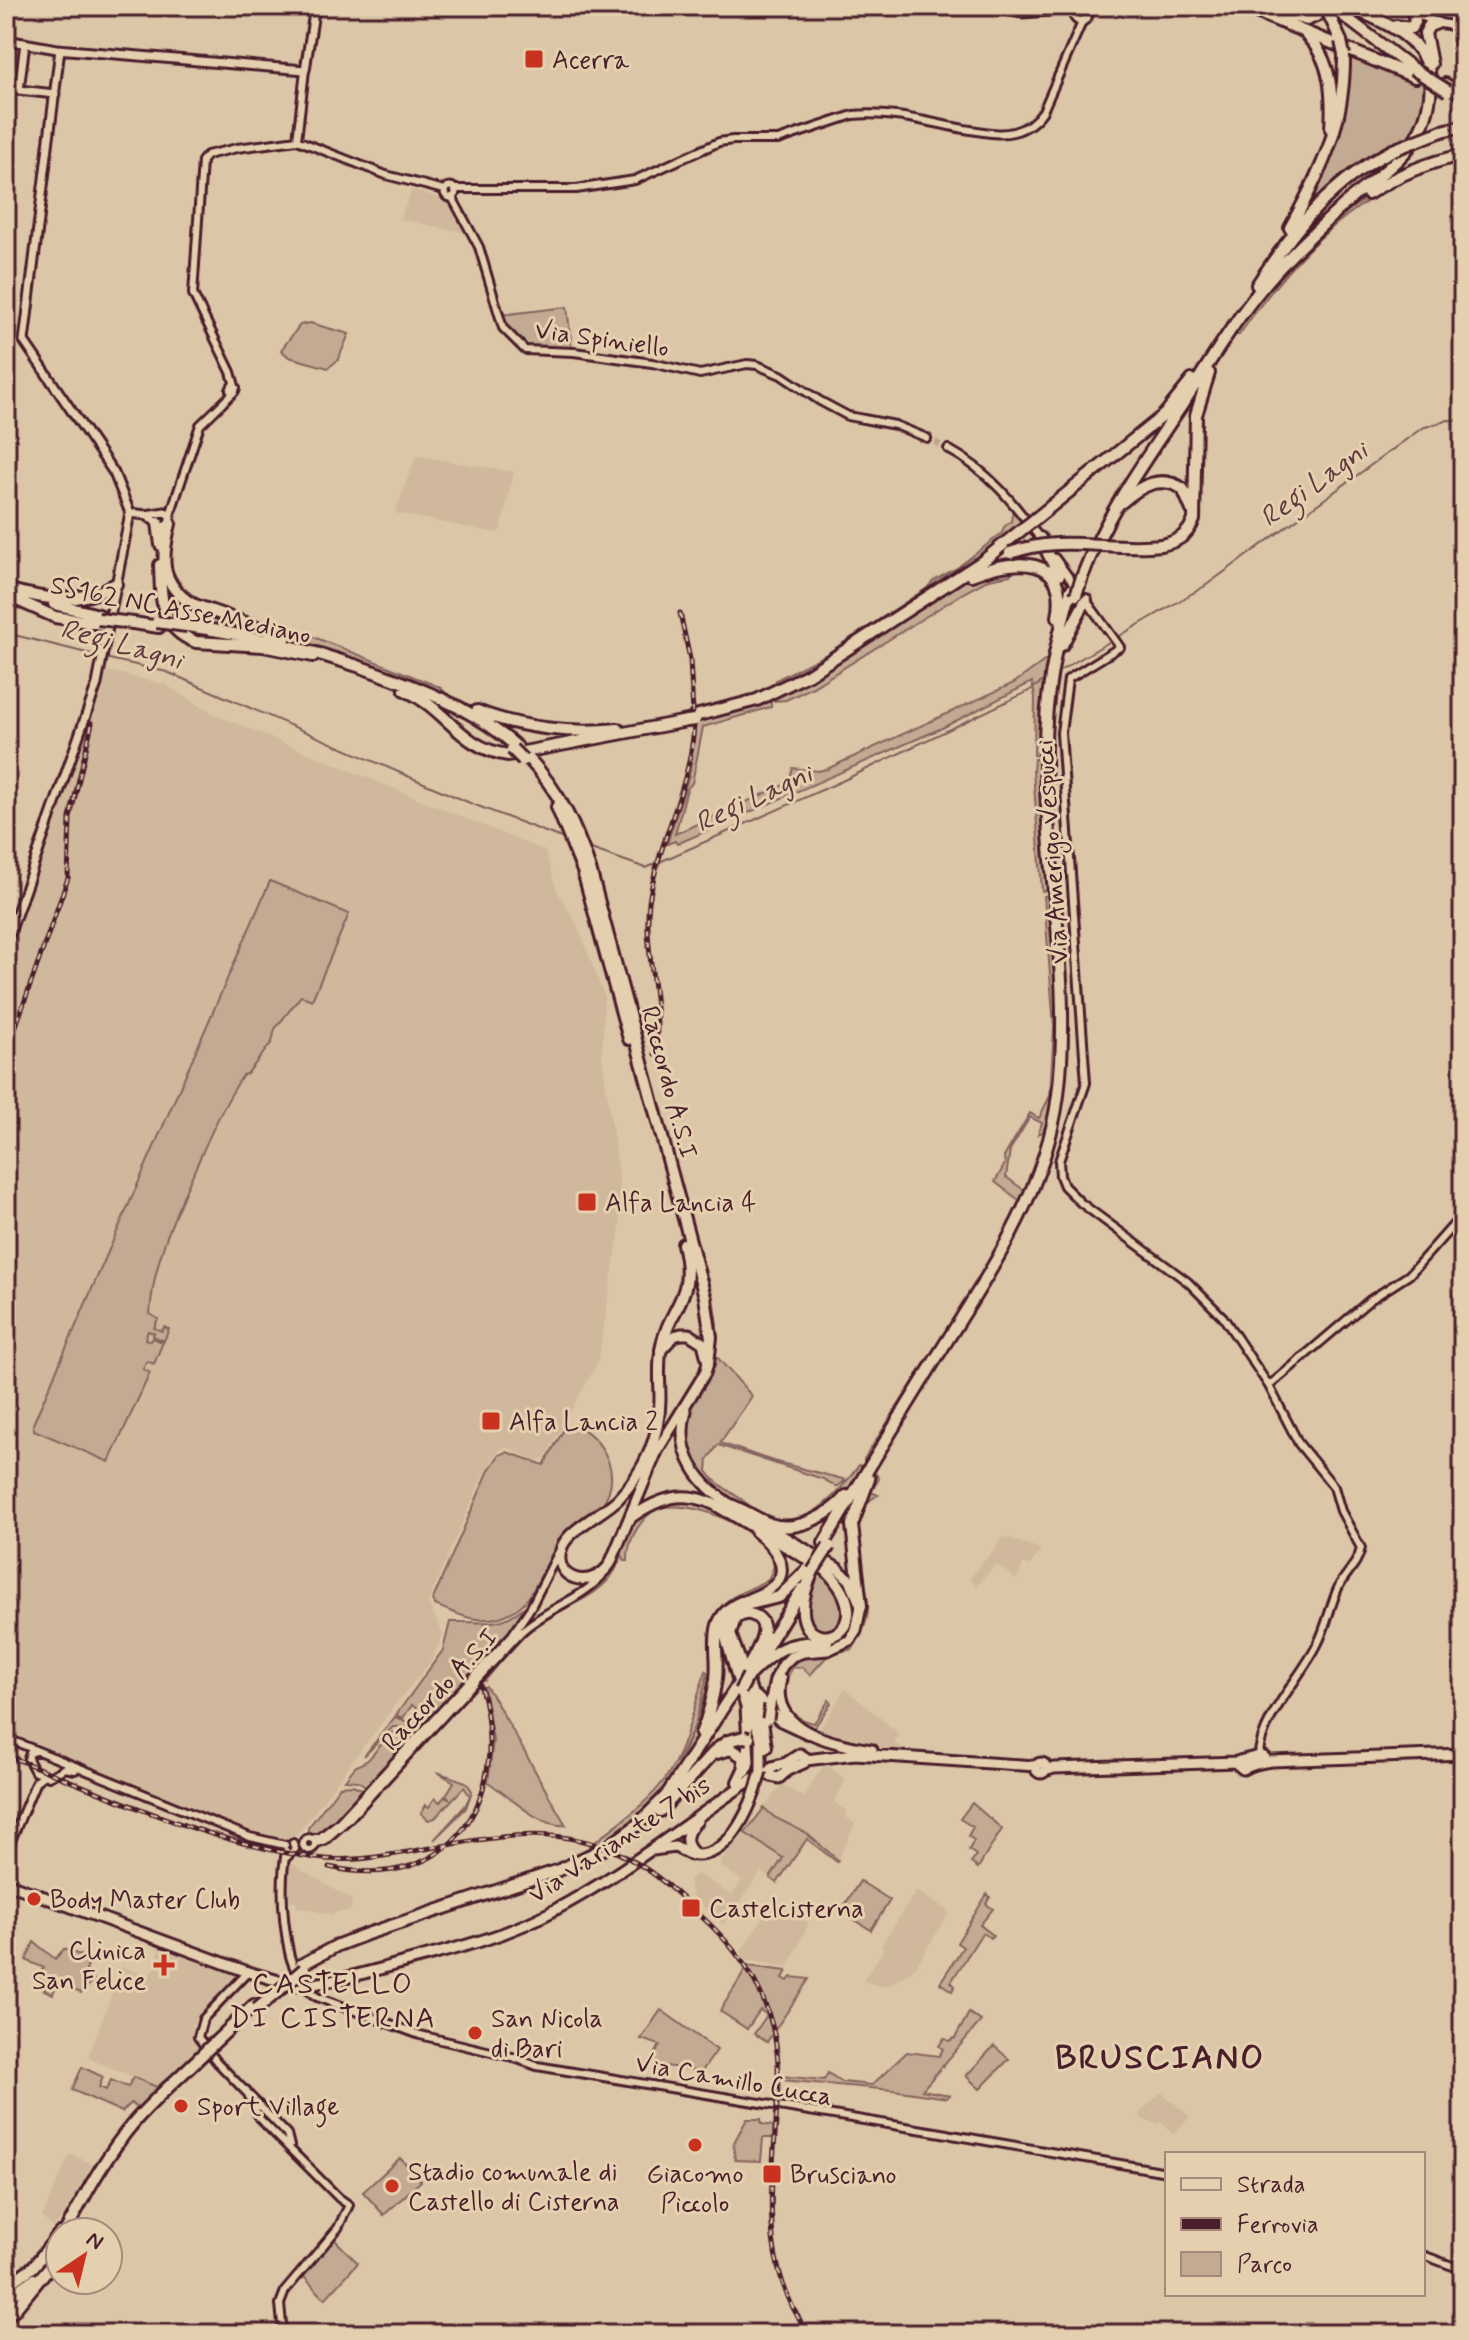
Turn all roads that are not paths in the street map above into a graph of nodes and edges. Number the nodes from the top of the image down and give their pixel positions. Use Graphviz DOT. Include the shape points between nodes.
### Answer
graph roads {
  1 [pos="315,6"];
  2 [pos="981,6"];
  3 [pos="1268,6"];
  4 [pos="1325,6"];
  5 [pos="1338,6"];
  6 [pos="1347,6"];
  7 [pos="1246,7"];
  8 [pos="1412,11"];
  9 [pos="1081,16"];
  10 [pos="1437,23"];
  11 [pos="1392,25"];
  12 [pos="1463,27"];
  13 [pos="1303,32"];
  14 [pos="1425,33"];
  15 [pos="6,40"];
  16 [pos="25,43"];
  17 [pos="60,49"];
  18 [pos="305,70"];
  19 [pos="1415,70"];
  20 [pos="55,94"];
  21 [pos="1463,97"];
  22 [pos="1463,126"];
  23 [pos="297,140"];
  24 [pos="1463,155"];
  25 [pos="1326,158"];
  26 [pos="1389,170"];
  27 [pos="454,189"];
  28 [pos="444,190"];
  29 [pos="452,197"];
  30 [pos="1329,219"];
  31 [pos="1272,262"];
  32 [pos="1226,339"];
  33 [pos="1192,380"];
  34 [pos="927,438"];
  35 [pos="948,449"];
  36 [pos="130,513"];
  37 [pos="164,518"];
  38 [pos="1108,519"];
  39 [pos="1040,538"];
  40 [pos="1160,544"];
  41 [pos="1009,551"];
  42 [pos="983,561"];
  43 [pos="971,575"];
  44 [pos="1080,575"];
  45 [pos="116,584"];
  46 [pos="6,592"];
  47 [pos="1077,595"];
  48 [pos="1061,624"];
  49 [pos="108,625"];
  50 [pos="186,628"];
  51 [pos="1059,650"];
  52 [pos="322,657"];
  53 [pos="358,665"];
  54 [pos="783,690"];
  55 [pos="432,697"];
  56 [pos="449,706"];
  57 [pos="691,719"];
  58 [pos="587,870"];
  59 [pos="1056,894"];
  60 [pos="6,944"];
  61 [pos="1057,1099"];
  62 [pos="1043,1135"];
  63 [pos="1026,1186"];
  64 [pos="1463,1220"];
  65 [pos="1015,1227"];
  66 [pos="661,1350"];
  67 [pos="708,1363"];
  68 [pos="1269,1386"];
  69 [pos="689,1400"];
  70 [pos="867,1476"];
  71 [pos="725,1506"];
  72 [pos="629,1519"];
  73 [pos="562,1546"];
  74 [pos="825,1563"];
  75 [pos="811,1569"];
  76 [pos="604,1573"];
  77 [pos="738,1605"];
  78 [pos="861,1606"];
  79 [pos="820,1650"];
  80 [pos="744,1684"];
  81 [pos="812,1734"];
  82 [pos="6,1738"];
  83 [pos="25,1746"];
  84 [pos="764,1749"];
  85 [pos="36,1751"];
  86 [pos="1463,1754"];
  87 [pos="28,1757"];
  88 [pos="911,1757"];
  89 [pos="709,1759"];
  90 [pos="1264,1759"];
  91 [pos="63,1761"];
  92 [pos="60,1770"];
  93 [pos="765,1771"];
  94 [pos="35,1772"];
  95 [pos="682,1774"];
  96 [pos="44,1775"];
  97 [pos="36,1781"];
  98 [pos="738,1782"];
  99 [pos="759,1788"];
  100 [pos="722,1800"];
  101 [pos="652,1818"];
  102 [pos="313,1842"];
  103 [pos="288,1849"];
  104 [pos="646,1852"];
  105 [pos="6,1853"];
  106 [pos="590,1859"];
  107 [pos="284,1861"];
  108 [pos="6,1883"];
  109 [pos="248,1972"];
  110 [pos="323,1983"];
  111 [pos="301,1985"];
  112 [pos="323,1999"];
  113 [pos="204,2057"];
  114 [pos="1165,2172"];
  115 [pos="74,2216"];
  116 [pos="79,2216"];
  117 [pos="44,2256"];
  118 [pos="1425,2256"];
  119 [pos="44,2261"];
  120 [pos="44,2266"];
  121 [pos="1463,2270"];
  122 [pos="6,2286"];
  123 [pos="6,2296"];
  124 [pos="6,2316"];
  125 [pos="283,2334"];
  1 -- 18 [label="main road"];
  2 -- 9 [label="main road"];
  3 -- 4 [label="highway" via="1307,20"];
  4 -- 19 [label="highway"];
  4 -- 25 [label="highway, bridge" via="1344,55 1342,99"];
  5 -- 19 [label="highway"];
  6 -- 11 [label="highway"];
  7 -- 13 [label="highway"];
  8 -- 10 [label="main road"];
  8 -- 11 [label="highway" via="1411,28"];
  8 -- 14 [label="highway"];
  9 -- 27 [label="street, Via Spiniello" via="1043,111 1015,132 853,115 778,140 719,142 635,180 576,189"];
  10 -- 12 [label="main road"];
  10 -- 14 [label="highway"];
  11 -- 26 [label="highway" via="1426,61 1430,90 1417,135"];
  13 -- 19 [label="highway"];
  13 -- 25 [label="highway" via="1319,50 1330,83"];
  14 -- 26 [label="highway" via="1432,106 1418,141"];
  15 -- 16 [label="main road"];
  16 -- 17 [label="main road"];
  16 -- 20 [label="main road" via="19,90"];
  17 -- 18 [label="main road"];
  17 -- 20 [label="main road"];
  18 -- 23 [label="street"];
  19 -- 21 [label="highway, bridge"];
  20 -- 36 [label="main road" via="24,341 114,473"];
  22 -- 31 [label="highway, bridge" via="1393,150 1349,176 1320,201"];
  23 -- 28 [label="street, Via Spiniello" via="386,175"];
  23 -- 37 [label="street" via="237,148 202,161 193,294 231,372 232,388 200,425"];
  24 -- 30 [label="highway" via="1388,181"];
  25 -- 31 [label="highway"];
  26 -- 30 [label="highway"];
  27 -- 28 [label="street, Via Spiniello"];
  27 -- 29 [label="street"];
  28 -- 29 [label="street, Via Spiniello"];
  29 -- 34 [label="street, Via Spiniello" via="483,257 503,328 525,350 652,363 700,374 757,365 848,416"];
  30 -- 32 [label="highway" via="1280,266"];
  31 -- 33 [label="highway"];
  32 -- 38 [label="highway"];
  32 -- 40 [label="highway" via="1196,415 1194,520 1182,538"];
  33 -- 42 [label="highway" via="1164,415"];
  33 -- 44 [label="highway" via="1113,501"];
  35 -- 39 [label="street" via="985,472"];
  36 -- 37 [label="main road"];
  36 -- 45 [label="main road"];
  37 -- 52 [label="highway" via="161,599 165,617 179,633 196,642"];
  37 -- 53 [label="highway" via="164,563 181,596"];
  38 -- 40 [label="highway" via="1129,495 1148,484 1177,485 1192,507 1189,527"];
  38 -- 44 [label="highway"];
  39 -- 47 [label="street"];
  39 -- 48 [label="highway" via="1064,587"];
  40 -- 41 [label="highway, bridge" via="1061,542"];
  41 -- 42 [label="highway"];
  41 -- 43 [label="highway"];
  42 -- 54 [label="highway"];
  43 -- 51 [label="highway" via="1026,565 1049,572 1059,588"];
  43 -- 54 [label="highway" via="815,676"];
  44 -- 47 [label="highway, bridge"];
  45 -- 46 [label="highway" via="73,600"];
  45 -- 49 [label="main road"];
  46 -- 49 [label="highway" via="55,617"];
  46 -- 50 [label="highway, SS162 NC Asse Mediano, bridge" via="72,615"];
  47 -- 48 [label="highway"];
  47 -- 51 [label="highway"];
  47 -- 68 [label="street, Via Amerigo Vespucci" via="1119,645 1068,679 1061,733 1086,1083 1059,1161 1064,1186 1209,1301"];
  48 -- 51 [label="highway"];
  49 -- 60 [label="main road" via="93,696"];
  50 -- 52 [label="highway, SS162 NC Asse Mediano"];
  50 -- 53 [label="highway, SS162 NC Asse Mediano" via="274,640"];
  51 -- 59 [label="highway" via="1045,756"];
  52 -- 55 [label="highway, SS162 NC Asse Mediano"];
  53 -- 55 [label="highway, SS162 NC Asse Mediano"];
  54 -- 57 [label="highway"];
  55 -- 56 [label="highway"];
  56 -- 57 [label="highway" via="581,731"];
  56 -- 57 [label="highway" via="462,735 480,749 508,755"];
  56 -- 58 [label="highway, Raccordo A.S.I, bridge" via="477,716 553,788"];
  58 -- 66 [label="highway, Raccordo A.S.I" via="688,1264 684,1295"];
  58 -- 67 [label="highway, Raccordo A.S.I" via="705,1297 711,1337"];
  59 -- 61 [label="highway" via="1062,1029"];
  59 -- 70 [label="highway" via="1066,1047 1061,1099 1041,1179 1011,1246"];
  61 -- 62 [label="highway"];
  61 -- 65 [label="highway" via="1048,1141"];
  63 -- 65 [label="highway"];
  64 -- 68 [label="street" via="1409,1275 1370,1300"];
  65 -- 70 [label="highway"];
  66 -- 67 [label="main road" via="674,1336 689,1334 703,1343"];
  66 -- 73 [label="main road" via="659,1420 641,1469 618,1499"];
  67 -- 69 [label="main road"];
  68 -- 90 [label="street" via="1299,1444 1336,1493 1361,1553 1335,1595 1315,1649 1260,1743"];
  69 -- 71 [label="main road" via="682,1425 685,1453 703,1484"];
  69 -- 72 [label="main road" via="657,1451"];
  70 -- 71 [label="highway" via="832,1510 795,1525 780,1527"];
  70 -- 75 [label="highway, bridge"];
  70 -- 78 [label="highway" via="852,1525"];
  71 -- 72 [label="main road" via="675,1495 647,1505"];
  71 -- 74 [label="main road"];
  71 -- 75 [label="highway" via="836,1580 850,1612 836,1635 824,1638 805,1626 802,1603"];
  71 -- 77 [label="main road" via="774,1548 782,1566 776,1584"];
  72 -- 76 [label="main road"];
  73 -- 76 [label="main road" via="560,1559 569,1576 592,1580"];
  73 -- 102 [label="street, Raccordo A.S.I" via="512,1635 338,1823"];
  74 -- 78 [label="main road" via="850,1580"];
  74 -- 80 [label="highway" via="848,1588 851,1625 837,1639 779,1649"];
  75 -- 77 [label="highway" via="779,1597"];
  75 -- 80 [label="highway"];
  76 -- 102 [label="street, Raccordo A.S.I" via="521,1632 349,1819 325,1840"];
  77 -- 80 [label="main road" via="726,1618 725,1636"];
  77 -- 95 [label="highway" via="726,1610 717,1625 716,1681 709,1711"];
  78 -- 79 [label="main road" via="850,1640"];
  79 -- 81 [label="main road" via="791,1662 779,1684 785,1716"];
  79 -- 84 [label="main road, bridge" via="792,1656 783,1665 775,1680"];
  80 -- 80 [label="highway" via="730,1634 735,1618 747,1614 764,1624 764,1633"];
  80 -- 81 [label="highway" via="772,1714"];
  80 -- 84 [label="highway" via="762,1722"];
  80 -- 95 [label="highway"];
  80 -- 98 [label="main road" via="749,1762"];
  80 -- 101 [label="highway" via="682,1783"];
  81 -- 88 [label="main road"];
  82 -- 83 [label="street"];
  83 -- 85 [label="street"];
  83 -- 87 [label="street"];
  84 -- 89 [label="highway" via="747,1737 724,1744"];
  84 -- 93 [label="main road"];
  85 -- 87 [label="street"];
  85 -- 91 [label="street"];
  86 -- 90 [label="main road"];
  87 -- 94 [label="street"];
  88 -- 90 [label="main road" via="1043,1768"];
  88 -- 93 [label="main road, Via Variante 7 bis" via="855,1754 806,1760 800,1754"];
  89 -- 98 [label="highway" via="726,1749 739,1753 745,1767"];
  89 -- 101 [label="highway"];
  91 -- 92 [label="street"];
  91 -- 103 [label="street"];
  92 -- 96 [label="street"];
  92 -- 103 [label="street" via="68,1767 223,1831"];
  93 -- 99 [label="main road, bridge"];
  93 -- 100 [label="main road, Via Variante 7 bis"];
  94 -- 96 [label="street"];
  94 -- 97 [label="street"];
  95 -- 106 [label="highway" via="644,1819"];
  96 -- 97 [label="street"];
  97 -- 105 [label="street"];
  98 -- 100 [label="main road"];
  99 -- 100 [label="main road" via="727,1841 711,1853 696,1855 689,1849 687,1833"];
  99 -- 104 [label="main road" via="742,1824 712,1855 697,1857 668,1846"];
  100 -- 104 [label="main road, Via Variante 7 bis"];
  101 -- 106 [label="highway"];
  102 -- 103 [label="street" via="310,1850"];
  103 -- 107 [label="street"];
  103 -- 107 [label="street" via="282,1852"];
  104 -- 110 [label="main road, Via Variante 7 bis" via="549,1914 488,1939"];
  106 -- 113 [label="highway, bridge" via="321,1957 256,2007"];
  107 -- 111 [label="street" via="288,1951"];
  108 -- 109 [label="main road"];
  109 -- 111 [label="main road"];
  109 -- 125 [label="street" via="203,2019 198,2030 201,2044 246,2090 259,2118 348,2208 332,2236 285,2291 280,2304"];
  110 -- 111 [label="main road, Via Variante 7 bis"];
  110 -- 112 [label="street" via="317,1992"];
  111 -- 112 [label="street, Via Camillo Cucca"];
  112 -- 114 [label="street, Via Camillo Cucca" via="445,2042 537,2066"];
  113 -- 115 [label="highway" via="136,2120"];
  113 -- 116 [label="highway" via="129,2136"];
  117 -- 122 [label="highway"];
  118 -- 121 [label="street"];
  119 -- 123 [label="highway"];
  120 -- 124 [label="highway"];
}
